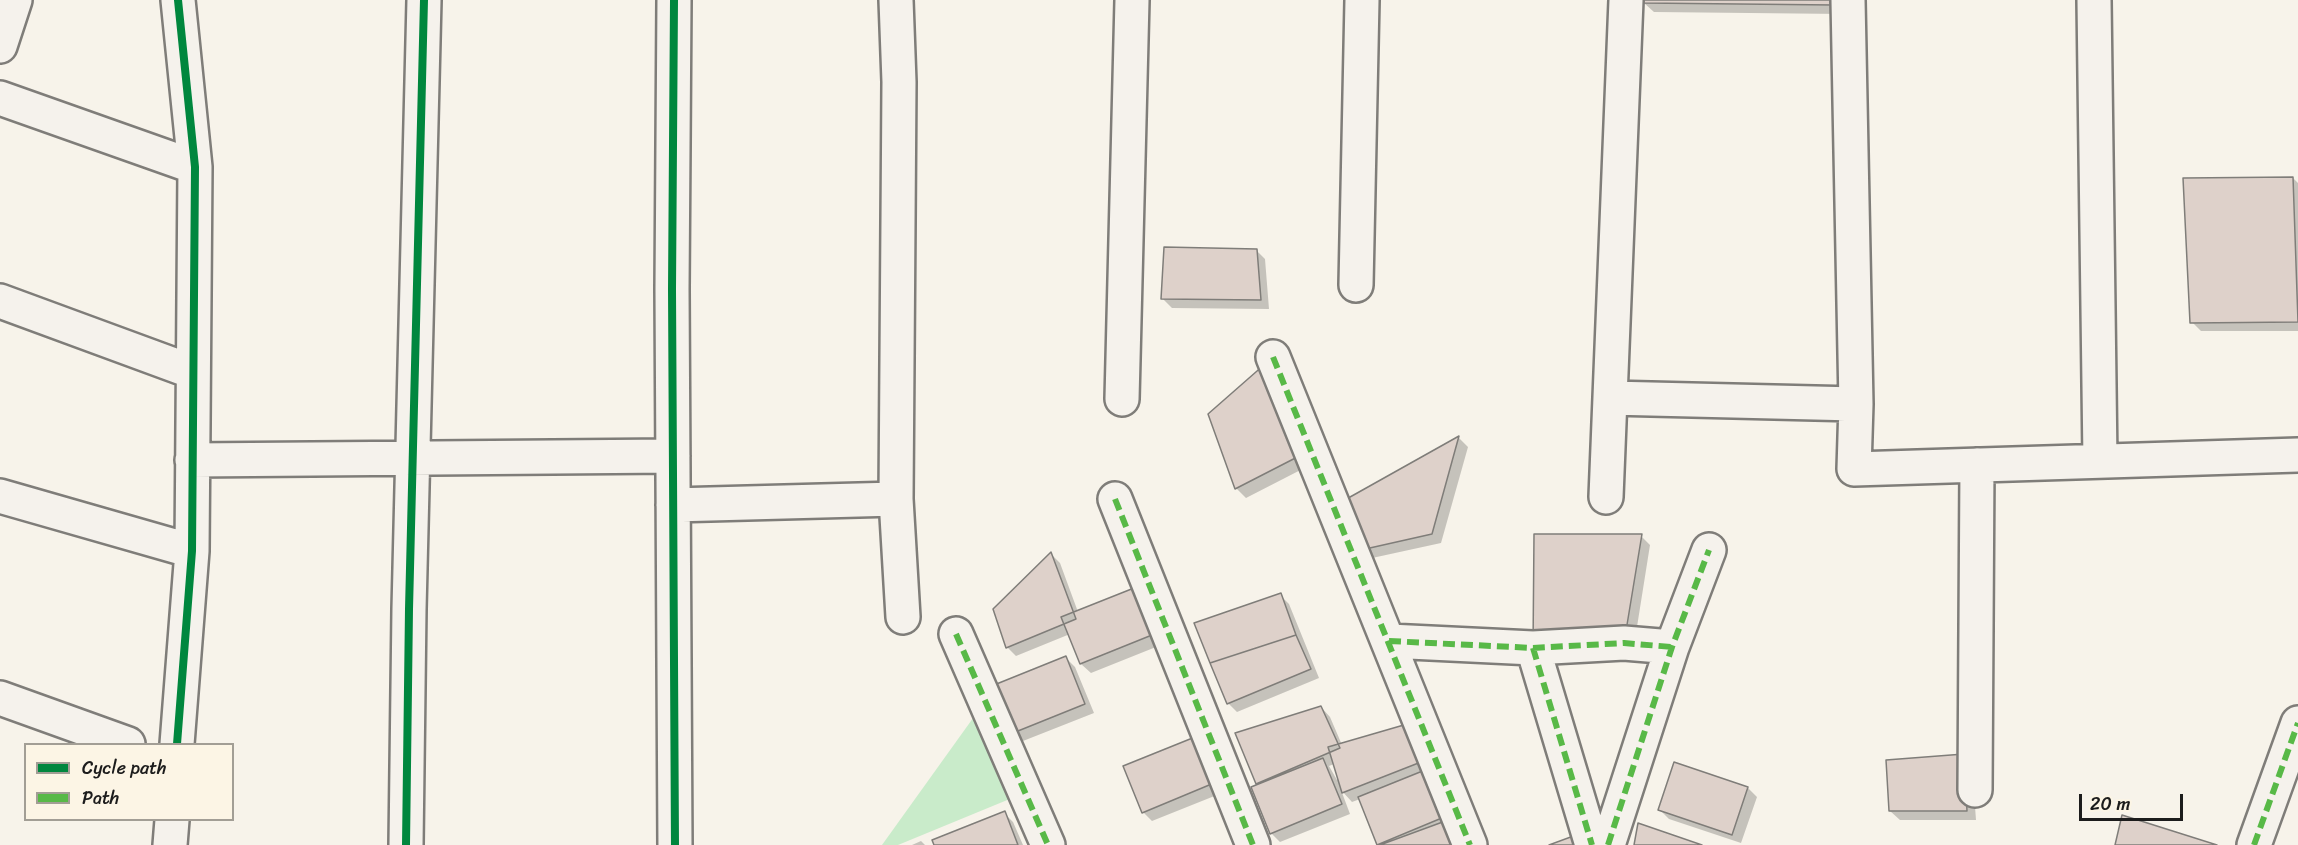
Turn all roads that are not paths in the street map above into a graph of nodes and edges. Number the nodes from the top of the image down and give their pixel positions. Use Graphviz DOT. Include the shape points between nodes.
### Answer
graph roads {
  1 [pos="15,0"];
  2 [pos="178,0"];
  3 [pos="424,0"];
  4 [pos="674,0"];
  5 [pos="896,0"];
  6 [pos="1132,0"];
  7 [pos="1362,0"];
  8 [pos="1626,0"];
  9 [pos="1848,0"];
  10 [pos="2094,0"];
  11 [pos="0,46"];
  12 [pos="0,98"];
  13 [pos="195,167"];
  14 [pos="1356,285"];
  15 [pos="0,301"];
  16 [pos="1273,357"];
  17 [pos="193,372"];
  18 [pos="1610,398"];
  19 [pos="1122,399"];
  20 [pos="1856,404"];
  21 [pos="2298,454"];
  22 [pos="673,456"];
  23 [pos="412,458"];
  24 [pos="192,460"];
  25 [pos="2100,461"];
  26 [pos="1977,465"];
  27 [pos="0,496"];
  28 [pos="1606,497"];
  29 [pos="896,499"];
  30 [pos="1115,499"];
  31 [pos="673,505"];
  32 [pos="1709,550"];
  33 [pos="192,551"];
  34 [pos="903,617"];
  35 [pos="956,634"];
  36 [pos="1389,641"];
  37 [pos="1672,647"];
  38 [pos="1533,648"];
  39 [pos="0,698"];
  40 [pos="2298,723"];
  41 [pos="125,743"];
  42 [pos="177,743"];
  43 [pos="1975,790"];
  44 [pos="172,821"];
  45 [pos="170,845"];
  46 [pos="406,845"];
  47 [pos="675,845"];
  48 [pos="1048,845"];
  49 [pos="1253,845"];
  50 [pos="1470,845"];
  51 [pos="1592,845"];
  52 [pos="1608,845"];
  53 [pos="2254,845"];
  1 -- 11 [label="street"];
  2 -- 13 [label="street"];
  3 -- 23 [label="street"];
  4 -- 22 [label="street"];
  5 -- 29 [label="street"];
  6 -- 19 [label="street"];
  7 -- 14 [label="street"];
  8 -- 18 [label="street"];
  9 -- 20 [label="street"];
  10 -- 25 [label="street"];
  12 -- 13 [label="street"];
  13 -- 17 [label="street"];
  15 -- 17 [label="street"];
  16 -- 36 [label="street"];
  17 -- 24 [label="street"];
  18 -- 20 [label="street"];
  18 -- 28 [label="street"];
  20 -- 26 [label="street" via="1854,469"];
  21 -- 25 [label="street"];
  22 -- 23 [label="street"];
  22 -- 31 [label="street"];
  23 -- 24 [label="street"];
  23 -- 46 [label="street"];
  24 -- 33 [label="street"];
  25 -- 26 [label="street"];
  26 -- 43 [label="street"];
  27 -- 33 [label="street"];
  29 -- 31 [label="street"];
  29 -- 34 [label="street"];
  30 -- 49 [label="street"];
  31 -- 47 [label="street"];
  32 -- 37 [label="street"];
  33 -- 42 [label="street"];
  35 -- 48 [label="street"];
  36 -- 38 [label="street"];
  36 -- 50 [label="street"];
  37 -- 38 [label="street" via="1624,644"];
  37 -- 52 [label="street"];
  38 -- 51 [label="street"];
  39 -- 41 [label="street"];
  40 -- 53 [label="street"];
  44 -- 45 [label="street"];
}
